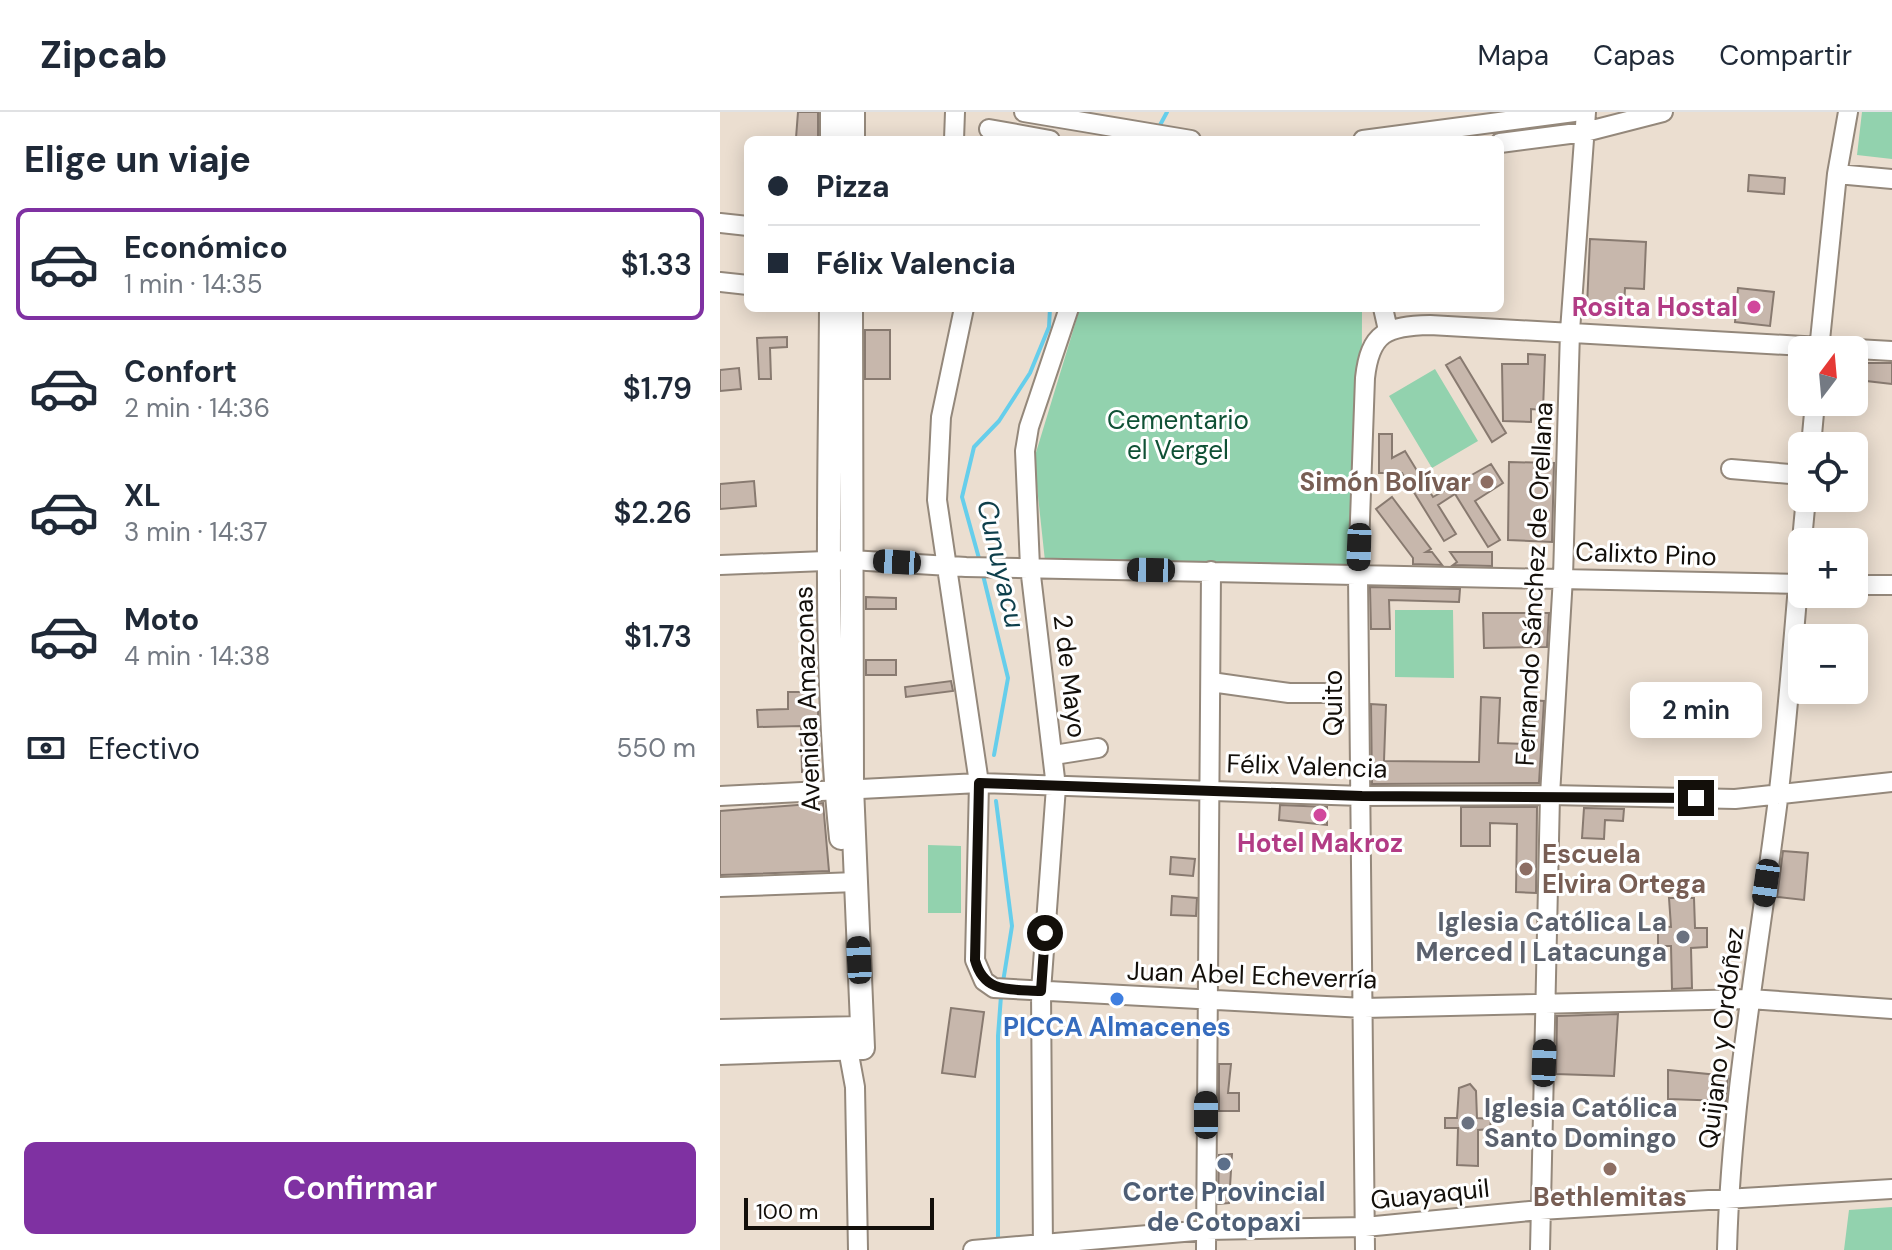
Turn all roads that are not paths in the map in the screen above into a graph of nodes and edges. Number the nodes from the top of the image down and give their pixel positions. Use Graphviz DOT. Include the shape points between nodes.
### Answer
graph roads {
  1 [pos="832,112"];
  2 [pos="853,112"];
  3 [pos="955,112"];
  4 [pos="1013,112"];
  5 [pos="1024,112"];
  6 [pos="1574,112"];
  7 [pos="1586,112"];
  8 [pos="1663,112"];
  9 [pos="1846,117"];
  10 [pos="997,131"];
  11 [pos="1585,132"];
  12 [pos="832,136"];
  13 [pos="853,136"];
  14 [pos="954,136"];
  15 [pos="1026,136"];
  16 [pos="1160,136"];
  17 [pos="1407,136"];
  18 [pos="1504,142"];
  19 [pos="1837,174"];
  20 [pos="1892,179"];
  21 [pos="720,223"];
  22 [pos="744,226"];
  23 [pos="720,282"];
  24 [pos="744,285"];
  25 [pos="831,312"];
  26 [pos="851,312"];
  27 [pos="963,312"];
  28 [pos="1068,312"];
  29 [pos="1384,312"];
  30 [pos="1388,330"];
  31 [pos="1570,331"];
  32 [pos="1821,336"];
  33 [pos="1788,347"];
  34 [pos="1868,350"];
  35 [pos="1892,351"];
  36 [pos="1731,469"];
  37 [pos="1788,474"];
  38 [pos="840,561"];
  39 [pos="720,565"];
  40 [pos="946,565"];
  41 [pos="1030,567"];
  42 [pos="1211,571"];
  43 [pos="1358,576"];
  44 [pos="1563,577"];
  45 [pos="1788,584"];
  46 [pos="1868,585"];
  47 [pos="1892,585"];
  48 [pos="1798,608"];
  49 [pos="1211,682"];
  50 [pos="1324,693"];
  51 [pos="1098,748"];
  52 [pos="1054,755"];
  53 [pos="1892,782"];
  54 [pos="979,783"];
  55 [pos="844,787"];
  56 [pos="1056,787"];
  57 [pos="1211,789"];
  58 [pos="1550,795"];
  59 [pos="720,796"];
  60 [pos="1362,796"];
  61 [pos="1778,797"];
  62 [pos="851,882"];
  63 [pos="720,887"];
  64 [pos="1041,991"];
  65 [pos="1750,999"];
  66 [pos="1206,1000"];
  67 [pos="1546,1004"];
  68 [pos="1364,1008"];
  69 [pos="1892,1009"];
  70 [pos="720,1031"];
  71 [pos="855,1038"];
  72 [pos="720,1053"];
  73 [pos="1892,1189"];
  74 [pos="1728,1198"];
  75 [pos="1540,1210"];
  76 [pos="1365,1227"];
  77 [pos="1207,1230"];
  78 [pos="1043,1248"];
  79 [pos="989,1249"];
  80 [pos="858,1250"];
  81 [pos="973,1250"];
  82 [pos="1206,1250"];
  83 [pos="1365,1250"];
  84 [pos="1540,1250"];
  85 [pos="1727,1250"];
  1 -- 12 [label="main road"];
  2 -- 13 [label="main road"];
  3 -- 14 [label="street"];
  4 -- 10 [label="street"];
  5 -- 16 [label="street"];
  6 -- 17 [label="street"];
  7 -- 11 [label="street, Fernando Sánchez de Orellana"];
  8 -- 11 [label="street"];
  9 -- 19 [label="street"];
  10 -- 15 [label="street"];
  11 -- 18 [label="street"];
  11 -- 31 [label="street, Fernando Sánchez de Orellana"];
  19 -- 20 [label="street"];
  19 -- 32 [label="street"];
  21 -- 22 [label="street"];
  23 -- 24 [label="street"];
  25 -- 38 [label="main road, Avenida Amazonas"];
  26 -- 38 [label="main road, Avenida Amazonas"];
  27 -- 40 [label="street" via="941,417 937,500"];
  28 -- 41 [label="street, 2 de Mayo" via="1025,451"];
  29 -- 30 [label="street"];
  30 -- 31 [label="street" via="1430,325"];
  30 -- 43 [label="street, Quito" via="1367,361"];
  31 -- 33 [label="street"];
  31 -- 44 [label="street, Fernando Sánchez de Orellana"];
  34 -- 35 [label="street"];
  36 -- 37 [label="street"];
  38 -- 39 [label="street, Calixto Pino"];
  38 -- 40 [label="street, Calixto Pino"];
  38 -- 55 [label="main road, Avenida Amazonas"];
  40 -- 41 [label="street, Calixto Pino"];
  40 -- 54 [label="street"];
  41 -- 42 [label="street, Calixto Pino"];
  41 -- 52 [label="street, 2 de Mayo"];
  42 -- 43 [label="street, Calixto Pino"];
  42 -- 49 [label="street"];
  43 -- 44 [label="street, Calixto Pino"];
  43 -- 60 [label="street, Quito"];
  44 -- 45 [label="street, Calixto Pino"];
  44 -- 58 [label="street, Fernando Sánchez de Orellana"];
  46 -- 47 [label="street"];
  48 -- 61 [label="street, Quijano y Ordóñez"];
  49 -- 50 [label="street"];
  49 -- 57 [label="street"];
  51 -- 52 [label="street"];
  52 -- 56 [label="street, 2 de Mayo"];
  53 -- 61 [label="street, Félix Valencia"];
  54 -- 55 [label="street, Félix Valencia"];
  54 -- 56 [label="street, Félix Valencia"];
  54 -- 64 [label="street, Juan Abel Echeverría" via="975,960 984,981 994,988"];
  55 -- 59 [label="street, Félix Valencia"];
  55 -- 62 [label="main road, Avenida Amazonas"];
  56 -- 57 [label="street, Félix Valencia"];
  56 -- 64 [label="street, 2 de Mayo"];
  57 -- 60 [label="street, Félix Valencia"];
  57 -- 66 [label="street"];
  58 -- 60 [label="street, Félix Valencia"];
  58 -- 61 [label="street, Félix Valencia"];
  58 -- 67 [label="street, Fernando Sánchez de Orellana"];
  60 -- 68 [label="street, Quito"];
  61 -- 65 [label="street, Quijano y Ordóñez"];
  62 -- 63 [label="street"];
  62 -- 71 [label="main road, Avenida Amazonas"];
  64 -- 66 [label="street, Juan Abel Echeverría"];
  64 -- 78 [label="street, 2 de Mayo"];
  65 -- 67 [label="street, Juan Abel Echeverría"];
  65 -- 69 [label="street, Juan Abel Echeverría"];
  65 -- 74 [label="street, Quijano y Ordóñez"];
  66 -- 68 [label="street, Juan Abel Echeverría"];
  66 -- 77 [label="street"];
  67 -- 68 [label="street, Juan Abel Echeverría"];
  67 -- 75 [label="street, Fernando Sánchez de Orellana"];
  68 -- 76 [label="street, Quito"];
  70 -- 71 [label="main road"];
  71 -- 72 [label="main road"];
  71 -- 80 [label="street, Avenida Amazonas"];
  73 -- 74 [label="street, Guayaquil"];
  74 -- 75 [label="street, Guayaquil"];
  74 -- 85 [label="street, Quijano y Ordóñez"];
  75 -- 76 [label="street, Guayaquil"];
  75 -- 84 [label="street, Fernando Sánchez de Orellana"];
  76 -- 77 [label="street, Guayaquil"];
  76 -- 83 [label="street, Quito"];
  77 -- 78 [label="street, Guayaquil"];
  77 -- 82 [label="street"];
  78 -- 79 [label="street, Guayaquil"];
  79 -- 81 [label="street, Guayaquil"];
}
